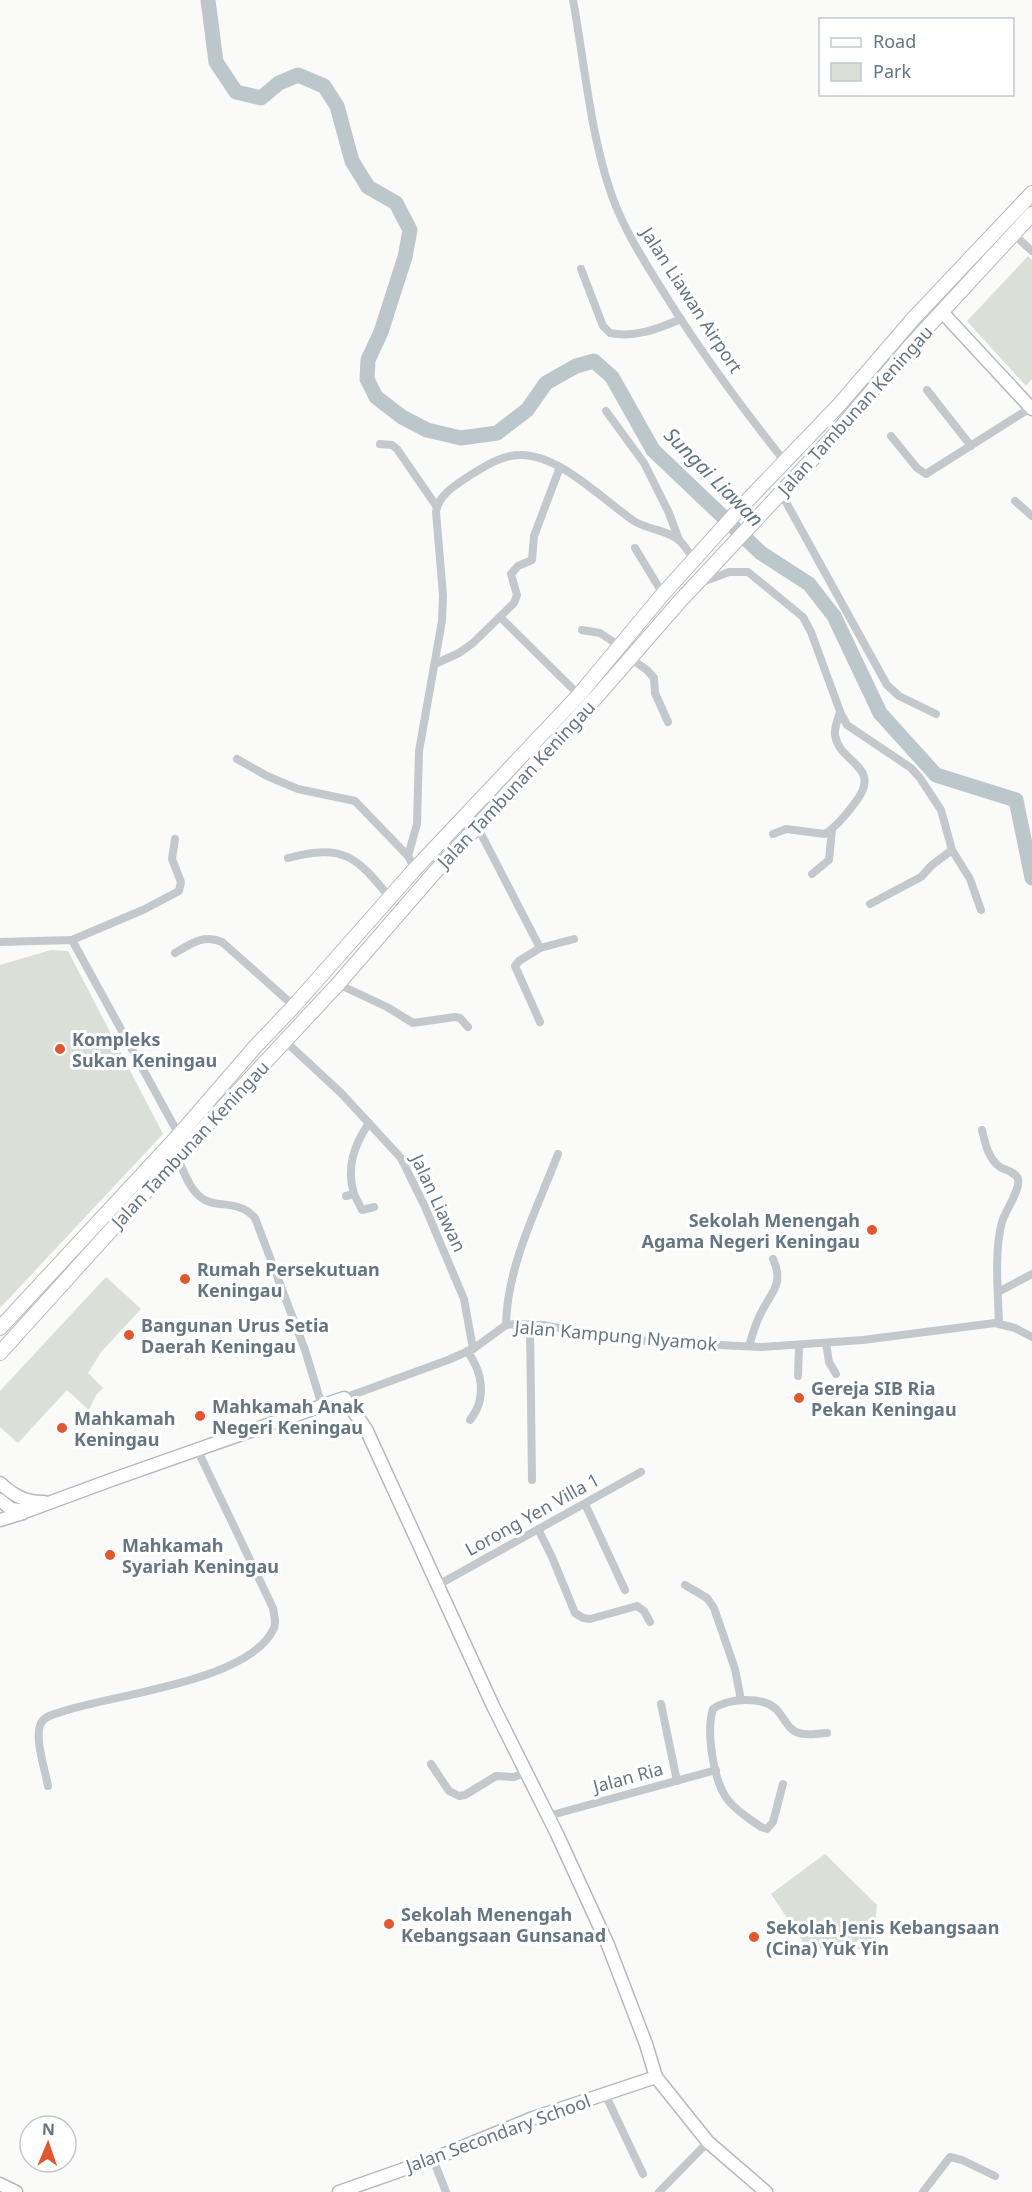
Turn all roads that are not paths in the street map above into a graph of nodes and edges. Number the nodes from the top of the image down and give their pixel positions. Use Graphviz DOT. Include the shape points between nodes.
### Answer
graph roads {
  1 [pos="573,0"];
  2 [pos="1032,193"];
  3 [pos="1032,214"];
  4 [pos="1013,234"];
  5 [pos="1032,251"];
  6 [pos="581,269"];
  7 [pos="942,312"];
  8 [pos="681,319"];
  9 [pos="927,390"];
  10 [pos="1032,408"];
  11 [pos="606,411"];
  12 [pos="891,436"];
  13 [pos="380,444"];
  14 [pos="971,446"];
  15 [pos="785,462"];
  16 [pos="560,467"];
  17 [pos="781,493"];
  18 [pos="1015,501"];
  19 [pos="437,507"];
  20 [pos="1032,516"];
  21 [pos="679,540"];
  22 [pos="635,548"];
  23 [pos="694,560"];
  24 [pos="697,584"];
  25 [pos="663,594"];
  26 [pos="684,597"];
  27 [pos="500,617"];
  28 [pos="582,630"];
  29 [pos="623,643"];
  30 [pos="631,658"];
  31 [pos="435,664"];
  32 [pos="579,695"];
  33 [pos="840,712"];
  34 [pos="936,714"];
  35 [pos="668,722"];
  36 [pos="237,759"];
  37 [pos="477,826"];
  38 [pos="832,830"];
  39 [pos="773,834"];
  40 [pos="176,839"];
  41 [pos="952,850"];
  42 [pos="408,856"];
  43 [pos="288,858"];
  44 [pos="416,869"];
  45 [pos="812,874"];
  46 [pos="390,898"];
  47 [pos="870,904"];
  48 [pos="981,910"];
  49 [pos="574,939"];
  50 [pos="72,940"];
  51 [pos="0,942"];
  52 [pos="540,948"];
  53 [pos="176,953"];
  54 [pos="338,984"];
  55 [pos="294,1006"];
  56 [pos="540,1022"];
  57 [pos="468,1027"];
  58 [pos="285,1041"];
  59 [pos="369,1123"];
  60 [pos="982,1130"];
  61 [pos="179,1135"];
  62 [pos="558,1154"];
  63 [pos="177,1157"];
  64 [pos="374,1208"];
  65 [pos="773,1259"];
  66 [pos="1032,1274"];
  67 [pos="998,1292"];
  68 [pos="530,1323"];
  69 [pos="999,1323"];
  70 [pos="506,1325"];
  71 [pos="0,1328"];
  72 [pos="1032,1337"];
  73 [pos="826,1343"];
  74 [pos="748,1346"];
  75 [pos="799,1346"];
  76 [pos="470,1350"];
  77 [pos="0,1353"];
  78 [pos="836,1374"];
  79 [pos="798,1376"];
  80 [pos="344,1398"];
  81 [pos="322,1406"];
  82 [pos="470,1420"];
  83 [pos="197,1449"];
  84 [pos="641,1472"];
  85 [pos="532,1480"];
  86 [pos="2,1499"];
  87 [pos="51,1502"];
  88 [pos="585,1504"];
  89 [pos="27,1511"];
  90 [pos="0,1520"];
  91 [pos="538,1530"];
  92 [pos="438,1585"];
  93 [pos="685,1585"];
  94 [pos="625,1590"];
  95 [pos="650,1622"];
  96 [pos="741,1700"];
  97 [pos="660,1704"];
  98 [pos="827,1732"];
  99 [pos="431,1764"];
  100 [pos="716,1770"];
  101 [pos="527,1772"];
  102 [pos="677,1781"];
  103 [pos="783,1784"];
  104 [pos="48,1786"];
  105 [pos="548,1816"];
  106 [pos="656,2077"];
  107 [pos="605,2094"];
  108 [pos="708,2142"];
  109 [pos="433,2159"];
  110 [pos="643,2174"];
  111 [pos="995,2176"];
  112 [pos="0,2184"];
  113 [pos="16,2192"];
  114 [pos="339,2192"];
  115 [pos="446,2192"];
  116 [pos="659,2192"];
  117 [pos="766,2192"];
  118 [pos="923,2192"];
  1 -- 8 [label="street, Jalan Liawan Airport" via="598,141 612,195 641,257"];
  2 -- 15 [label="main road, Jalan Tambunan Keningau"];
  3 -- 4 [label="main road, Jalan Tambunan Keningau"];
  4 -- 5 [label="street"];
  4 -- 7 [label="main road, Jalan Tambunan Keningau"];
  6 -- 8 [label="street" via="602,324 610,333 646,332"];
  7 -- 10 [label="street"];
  7 -- 17 [label="main road, Jalan Tambunan Keningau"];
  8 -- 15 [label="street, Jalan Liawan Airport"];
  9 -- 14 [label="street"];
  10 -- 14 [label="street"];
  11 -- 21 [label="street" via="644,463"];
  12 -- 14 [label="street" via="926,474"];
  13 -- 19 [label="street" via="397,449"];
  15 -- 23 [label="main road, Jalan Tambunan Keningau"];
  16 -- 19 [label="street" via="528,455 499,460 456,484"];
  16 -- 21 [label="street" via="636,522"];
  16 -- 27 [label="street" via="534,536 532,560 511,574 517,598"];
  17 -- 24 [label="main road, Jalan Tambunan Keningau"];
  17 -- 34 [label="street" via="887,685 899,696"];
  18 -- 20 [label="street"];
  19 -- 31 [label="street" via="443,605"];
  21 -- 23 [label="street"];
  22 -- 25 [label="street"];
  23 -- 25 [label="main road, Jalan Tambunan Keningau"];
  24 -- 26 [label="main road, Jalan Tambunan Keningau"];
  24 -- 33 [label="street" via="729,572 748,572 803,617"];
  25 -- 29 [label="main road, Jalan Tambunan Keningau"];
  26 -- 29 [label="main road" via="669,601"];
  26 -- 30 [label="main road, Jalan Tambunan Keningau"];
  27 -- 31 [label="street" via="473,643"];
  27 -- 32 [label="street"];
  28 -- 29 [label="street"];
  29 -- 32 [label="main road, Jalan Tambunan Keningau"];
  30 -- 35 [label="street" via="654,678 655,693"];
  30 -- 37 [label="main road, Jalan Tambunan Keningau"];
  31 -- 42 [label="street" via="419,751 417,824"];
  32 -- 44 [label="main road, Jalan Tambunan Keningau"];
  33 -- 38 [label="street" via="835,738 865,782 862,795"];
  33 -- 41 [label="street" via="852,729 920,778 941,810"];
  36 -- 42 [label="street" via="298,789 355,801"];
  37 -- 52 [label="street"];
  37 -- 54 [label="main road, Jalan Tambunan Keningau"];
  38 -- 39 [label="street" via="825,834 786,829"];
  38 -- 45 [label="street" via="829,860"];
  40 -- 50 [label="street" via="172,859 181,882 179,891"];
  41 -- 47 [label="street" via="921,877"];
  41 -- 48 [label="street" via="970,879"];
  42 -- 44 [label="street"];
  43 -- 46 [label="street" via="321,852 352,859"];
  44 -- 46 [label="main road, Jalan Tambunan Keningau"];
  46 -- 55 [label="main road, Jalan Tambunan Keningau"];
  49 -- 52 [label="street"];
  50 -- 51 [label="street"];
  50 -- 61 [label="street"];
  52 -- 56 [label="street" via="515,966"];
  53 -- 55 [label="street" via="204,938 222,942"];
  54 -- 57 [label="street" via="413,1023 454,1017"];
  54 -- 58 [label="main road, Jalan Tambunan Keningau"];
  55 -- 61 [label="main road, Jalan Tambunan Keningau"];
  58 -- 59 [label="street, Jalan Liawan"];
  58 -- 63 [label="main road, Jalan Tambunan Keningau"];
  59 -- 64 [label="street" via="351,1160 350,1195 362,1210"];
  59 -- 76 [label="street, Jalan Liawan" via="400,1158 413,1181 464,1299"];
  60 -- 67 [label="street" via="993,1161 1018,1180 1001,1224"];
  61 -- 71 [label="main road, Jalan Tambunan Keningau"];
  62 -- 70 [label="street" via="515,1266"];
  63 -- 77 [label="main road, Jalan Tambunan Keningau"];
  63 -- 81 [label="street" via="201,1198 244,1207 255,1218"];
  65 -- 74 [label="street" via="778,1281"];
  66 -- 67 [label="street"];
  67 -- 69 [label="street"];
  68 -- 70 [label="street, Jalan Kampung Nyamok"];
  68 -- 74 [label="street, Jalan Kampung Nyamok" via="628,1339"];
  68 -- 85 [label="street"];
  69 -- 72 [label="street, Jalan Kampung Nyamok"];
  69 -- 73 [label="street, Jalan Kampung Nyamok"];
  70 -- 76 [label="street, Jalan Kampung Nyamok"];
  73 -- 75 [label="street, Jalan Kampung Nyamok"];
  73 -- 78 [label="street"];
  74 -- 75 [label="street, Jalan Kampung Nyamok"];
  75 -- 79 [label="street"];
  76 -- 80 [label="street, Jalan Kampung Nyamok"];
  76 -- 82 [label="street, Jalan Liawan" via="480,1385 477,1412"];
  80 -- 81 [label="street, Jalan Kampung Nyamok"];
  80 -- 92 [label="street" via="366,1428"];
  81 -- 83 [label="street, Jalan Kampung Nyamok"];
  83 -- 87 [label="street, Jalan Kampung Nyamok"];
  83 -- 104 [label="street" via="273,1608 275,1628 250,1655 226,1668 47,1717 38,1735"];
  84 -- 88 [label="street, Lorong Yen Villa 1"];
  86 -- 87 [label="street, Jalan Kampung Nyamok" via="15,1496 30,1502"];
  86 -- 89 [label="street, Jalan Kampung Nyamok" via="17,1511"];
  87 -- 89 [label="street, Jalan Kampung Nyamok"];
  88 -- 91 [label="street, Lorong Yen Villa 1"];
  88 -- 94 [label="street"];
  89 -- 90 [label="street"];
  91 -- 92 [label="street, Lorong Yen Villa 1"];
  91 -- 95 [label="street" via="575,1613 590,1619 637,1606"];
  92 -- 101 [label="street"];
  93 -- 96 [label="street" via="707,1598 714,1608"];
  96 -- 98 [label="street" via="768,1704 796,1733"];
  96 -- 100 [label="street" via="716,1706 712,1711 710,1737"];
  97 -- 102 [label="street"];
  99 -- 101 [label="street" via="449,1791 459,1796 496,1776 514,1777"];
  100 -- 102 [label="street, Jalan Ria"];
  100 -- 103 [label="street" via="730,1803 764,1829 773,1821"];
  101 -- 105 [label="street"];
  102 -- 105 [label="street, Jalan Ria"];
  105 -- 106 [label="street" via="608,1945"];
  106 -- 107 [label="street, Jalan Secondary School"];
  106 -- 108 [label="street"];
  107 -- 109 [label="street, Jalan Secondary School" via="533,2118"];
  107 -- 110 [label="street"];
  108 -- 116 [label="street"];
  108 -- 117 [label="street"];
  109 -- 114 [label="street, Jalan Secondary School"];
  109 -- 115 [label="street"];
  111 -- 118 [label="street" via="950,2157"];
  112 -- 113 [label="street"];
}
